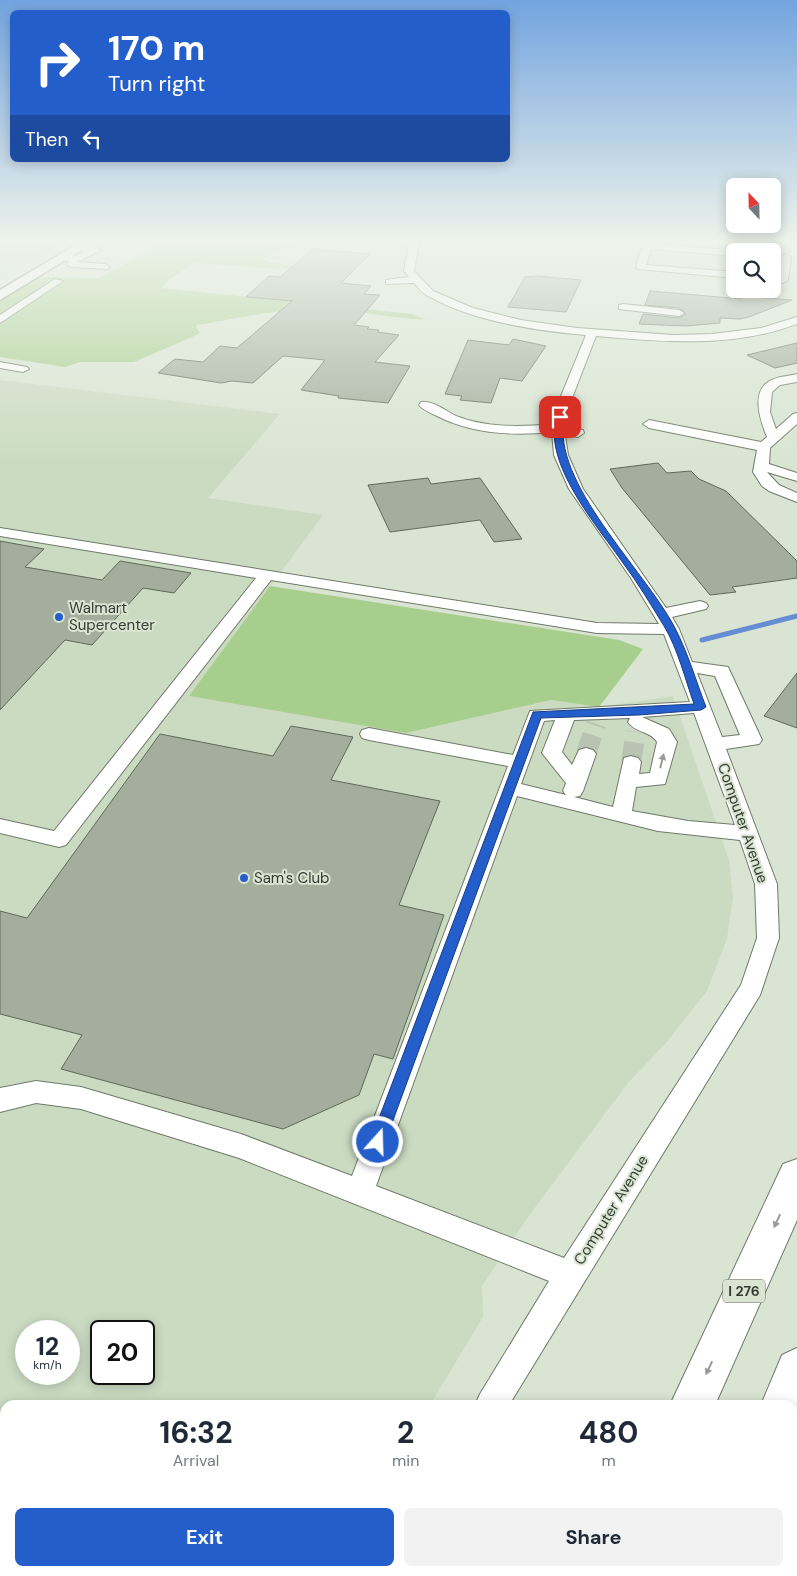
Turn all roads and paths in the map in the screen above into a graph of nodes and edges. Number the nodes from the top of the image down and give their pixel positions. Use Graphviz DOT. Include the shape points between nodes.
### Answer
graph roads {
  1 [pos="563,316"];
  2 [pos="490,317"];
  3 [pos="797,320"];
  4 [pos="784,326"];
  5 [pos="556,327"];
  6 [pos="593,331"];
  7 [pos="797,331"];
  8 [pos="0,366"];
  9 [pos="23,369"];
  10 [pos="797,378"];
  11 [pos="425,405"];
  12 [pos="797,417"];
  13 [pos="567,421"];
  14 [pos="649,424"];
  15 [pos="768,442"];
  16 [pos="762,466"];
  17 [pos="797,477"];
  18 [pos="797,498"];
  19 [pos="0,532"];
  20 [pos="267,574"];
  21 [pos="700,606"];
  22 [pos="666,621"];
  23 [pos="686,667"];
  24 [pos="701,707"];
  25 [pos="568,714"];
  26 [pos="637,722"];
  27 [pos="369,734"];
  28 [pos="715,744"];
  29 [pos="586,754"];
  30 [pos="518,762"];
  31 [pos="576,782"];
  32 [pos="508,787"];
  33 [pos="569,802"];
  34 [pos="621,816"];
  35 [pos="0,826"];
  36 [pos="749,833"];
  37 [pos="0,1100"];
  38 [pos="797,1176"];
  39 [pos="360,1191"];
  40 [pos="570,1274"];
  41 [pos="797,1370"];
  42 [pos="494,1400"];
  43 [pos="694,1400"];
  44 [pos="785,1400"];
  1 -- 5 [label="street"];
  2 -- 5 [label="street"];
  3 -- 4 [label="street"];
  4 -- 6 [label="street" via="748,334 700,338 651,338"];
  4 -- 7 [label="street"];
  5 -- 6 [label="street"];
  6 -- 13 [label="street, Computer Avenue"];
  8 -- 9 [label="street"];
  10 -- 15 [label="street" via="776,382 766,390 764,412"];
  11 -- 13 [label="street" via="451,419 477,427 544,429"];
  12 -- 15 [label="street"];
  13 -- 22 [label="street, Computer Avenue" via="561,455 576,490"];
  14 -- 15 [label="street"];
  15 -- 16 [label="street"];
  16 -- 17 [label="street"];
  16 -- 18 [label="street" via="760,472 767,483"];
  19 -- 20 [label="street"];
  20 -- 22 [label="street" via="597,628"];
  20 -- 35 [label="street" via="59,840"];
  21 -- 22 [label="street"];
  22 -- 23 [label="street, Computer Avenue"];
  23 -- 24 [label="street, Computer Avenue"];
  23 -- 28 [label="street" via="722,671 752,740"];
  24 -- 26 [label="street"];
  24 -- 28 [label="street, Computer Avenue"];
  25 -- 26 [label="street"];
  25 -- 30 [label="street" via="537,715"];
  25 -- 31 [label="street" via="552,754"];
  34 -- 26 [label="street, one-way" via="629,772 658,779 667,742 662,734"];
  27 -- 30 [label="street"];
  28 -- 36 [label="street, Computer Avenue"];
  29 -- 31 [label="street"];
  30 -- 32 [label="street"];
  31 -- 33 [label="street"];
  32 -- 33 [label="street"];
  32 -- 39 [label="street"];
  33 -- 34 [label="street"];
  34 -- 36 [label="street" via="711,833"];
  36 -- 40 [label="street, Computer Avenue" via="766,884 768,938 752,988"];
  37 -- 39 [label="street" via="36,1092 81,1098 241,1146"];
  38 -- 43 [label="highway, I 276, one-way"];
  39 -- 40 [label="street"];
  40 -- 42 [label="street, Computer Avenue"];
  41 -- 44 [label="highway"];
}
